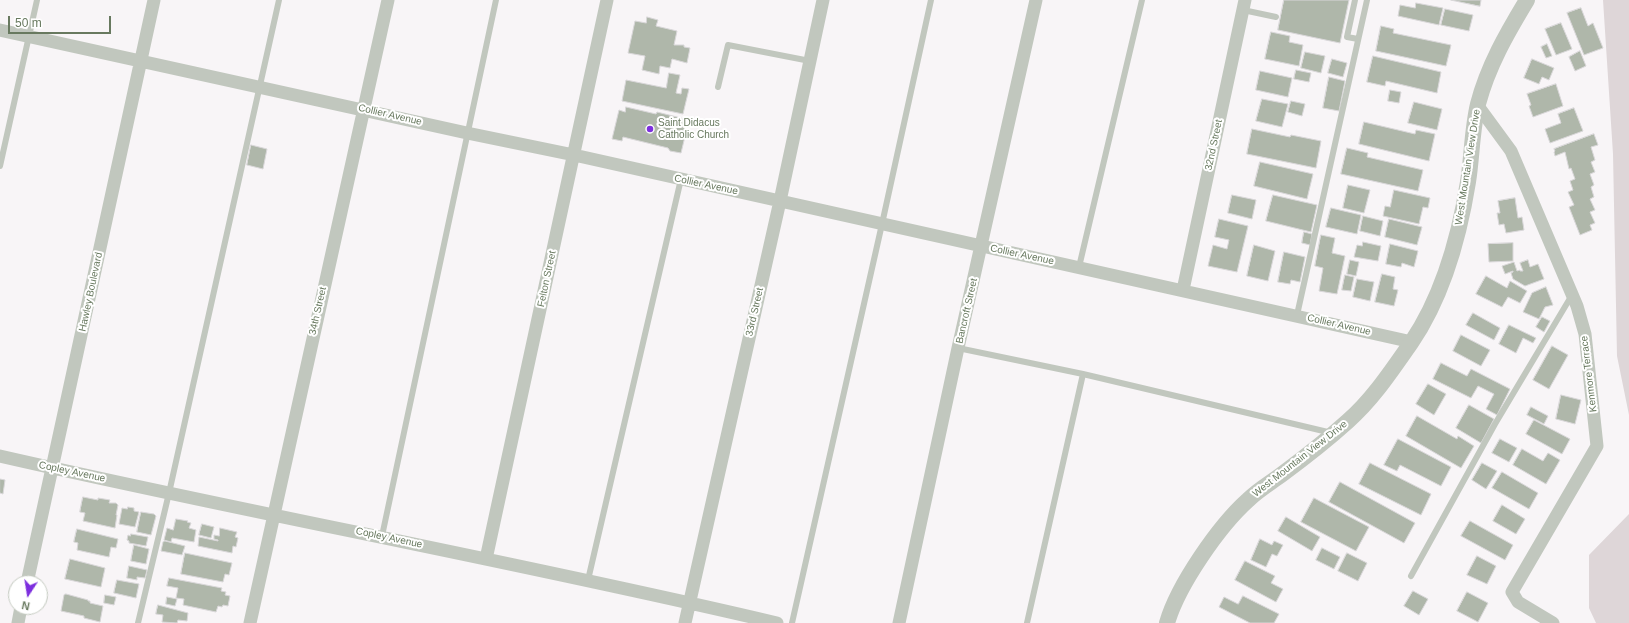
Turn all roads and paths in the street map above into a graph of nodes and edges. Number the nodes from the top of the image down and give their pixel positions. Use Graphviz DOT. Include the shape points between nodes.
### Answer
graph roads {
  1 [pos="37,0"];
  2 [pos="154,0"];
  3 [pos="279,0"];
  4 [pos="388,0"];
  5 [pos="496,0"];
  6 [pos="607,0"];
  7 [pos="823,0"];
  8 [pos="931,0"];
  9 [pos="1036,0"];
  10 [pos="1142,0"];
  11 [pos="1356,0"];
  12 [pos="1367,0"];
  13 [pos="1527,0"];
  14 [pos="1244,5"];
  15 [pos="1276,17"];
  16 [pos="0,30"];
  17 [pos="29,36"];
  18 [pos="1358,40"];
  19 [pos="141,61"];
  20 [pos="810,61"];
  21 [pos="260,87"];
  22 [pos="718,87"];
  23 [pos="1478,106"];
  24 [pos="363,109"];
  25 [pos="467,133"];
  26 [pos="574,155"];
  27 [pos="0,166"];
  28 [pos="681,179"];
  29 [pos="780,201"];
  30 [pos="882,224"];
  31 [pos="982,246"];
  32 [pos="1078,267"];
  33 [pos="1183,290"];
  34 [pos="1573,294"];
  35 [pos="1297,315"];
  36 [pos="1412,342"];
  37 [pos="958,348"];
  38 [pos="1083,374"];
  39 [pos="1334,433"];
  40 [pos="0,456"];
  41 [pos="52,468"];
  42 [pos="169,492"];
  43 [pos="273,516"];
  44 [pos="382,536"];
  45 [pos="486,559"];
  46 [pos="29,575"];
  47 [pos="1411,576"];
  48 [pos="588,580"];
  49 [pos="689,602"];
  50 [pos="138,623"];
  51 [pos="251,623"];
  52 [pos="685,623"];
  53 [pos="777,623"];
  54 [pos="792,623"];
  55 [pos="899,623"];
  56 [pos="1027,623"];
  57 [pos="1167,623"];
  58 [pos="1553,623"];
  1 -- 17 [label="lane"];
  2 -- 19 [label="street, Hawley Boulevard"];
  3 -- 21 [label="lane"];
  4 -- 24 [label="street, 34th Street"];
  5 -- 25 [label="lane"];
  6 -- 26 [label="street, Felton Street"];
  7 -- 20 [label="street, 33rd Street"];
  8 -- 30 [label="lane"];
  9 -- 31 [label="street, Bancroft Street"];
  10 -- 32 [label="lane"];
  11 -- 18 [label="lane" via="1347,37"];
  12 -- 18 [label="lane"];
  13 -- 23 [label="street, West Mountain View Drive" via="1500,44"];
  14 -- 15 [label="lane"];
  14 -- 33 [label="street, 32nd Street"];
  16 -- 17 [label="street, Collier Avenue"];
  17 -- 19 [label="street, Collier Avenue"];
  17 -- 27 [label="lane"];
  18 -- 35 [label="lane"];
  19 -- 21 [label="street, Collier Avenue"];
  19 -- 41 [label="street, Hawley Boulevard"];
  20 -- 22 [label="lane" via="728,45"];
  20 -- 29 [label="street, 33rd Street"];
  21 -- 24 [label="street, Collier Avenue"];
  21 -- 42 [label="lane"];
  23 -- 34 [label="street, Kenmore Terrace" via="1511,151"];
  23 -- 36 [label="street, West Mountain View Drive" via="1468,183 1456,241 1427,315"];
  24 -- 25 [label="street, Collier Avenue"];
  24 -- 43 [label="street, 34th Street"];
  25 -- 26 [label="street, Collier Avenue"];
  25 -- 44 [label="lane"];
  26 -- 28 [label="street, Collier Avenue"];
  26 -- 45 [label="street, Felton Street"];
  28 -- 29 [label="street, Collier Avenue"];
  28 -- 48 [label="lane"];
  29 -- 30 [label="street, Collier Avenue"];
  29 -- 49 [label="street, 33rd Street"];
  30 -- 31 [label="street, Collier Avenue"];
  30 -- 54 [label="lane"];
  31 -- 32 [label="street, Collier Avenue"];
  31 -- 37 [label="street, Bancroft Street"];
  32 -- 33 [label="street, Collier Avenue"];
  33 -- 35 [label="street, Collier Avenue"];
  34 -- 47 [label="lane" via="1495,424"];
  34 -- 58 [label="street, Kenmore Terrace" via="1585,334 1597,446 1512,592 1518,602"];
  35 -- 36 [label="street, Collier Avenue"];
  36 -- 39 [label="street, West Mountain View Drive" via="1374,393 1350,420"];
  37 -- 38 [label="lane"];
  37 -- 55 [label="street, Bancroft Street"];
  38 -- 39 [label="lane"];
  38 -- 56 [label="lane"];
  39 -- 57 [label="street, West Mountain View Drive" via="1249,499 1224,524 1184,584"];
  40 -- 41 [label="street, Copley Avenue"];
  41 -- 42 [label="street, Copley Avenue"];
  41 -- 46 [label="street, Hawley Boulevard"];
  42 -- 43 [label="street, Copley Avenue"];
  42 -- 50 [label="lane"];
  43 -- 44 [label="street, Copley Avenue"];
  43 -- 51 [label="street, 34th Street"];
  44 -- 45 [label="street, Copley Avenue"];
  45 -- 48 [label="street, Copley Avenue"];
  48 -- 49 [label="street, Copley Avenue"];
  49 -- 52 [label="street, 33rd Street"];
  49 -- 53 [label="street, Copley Avenue"];
}
